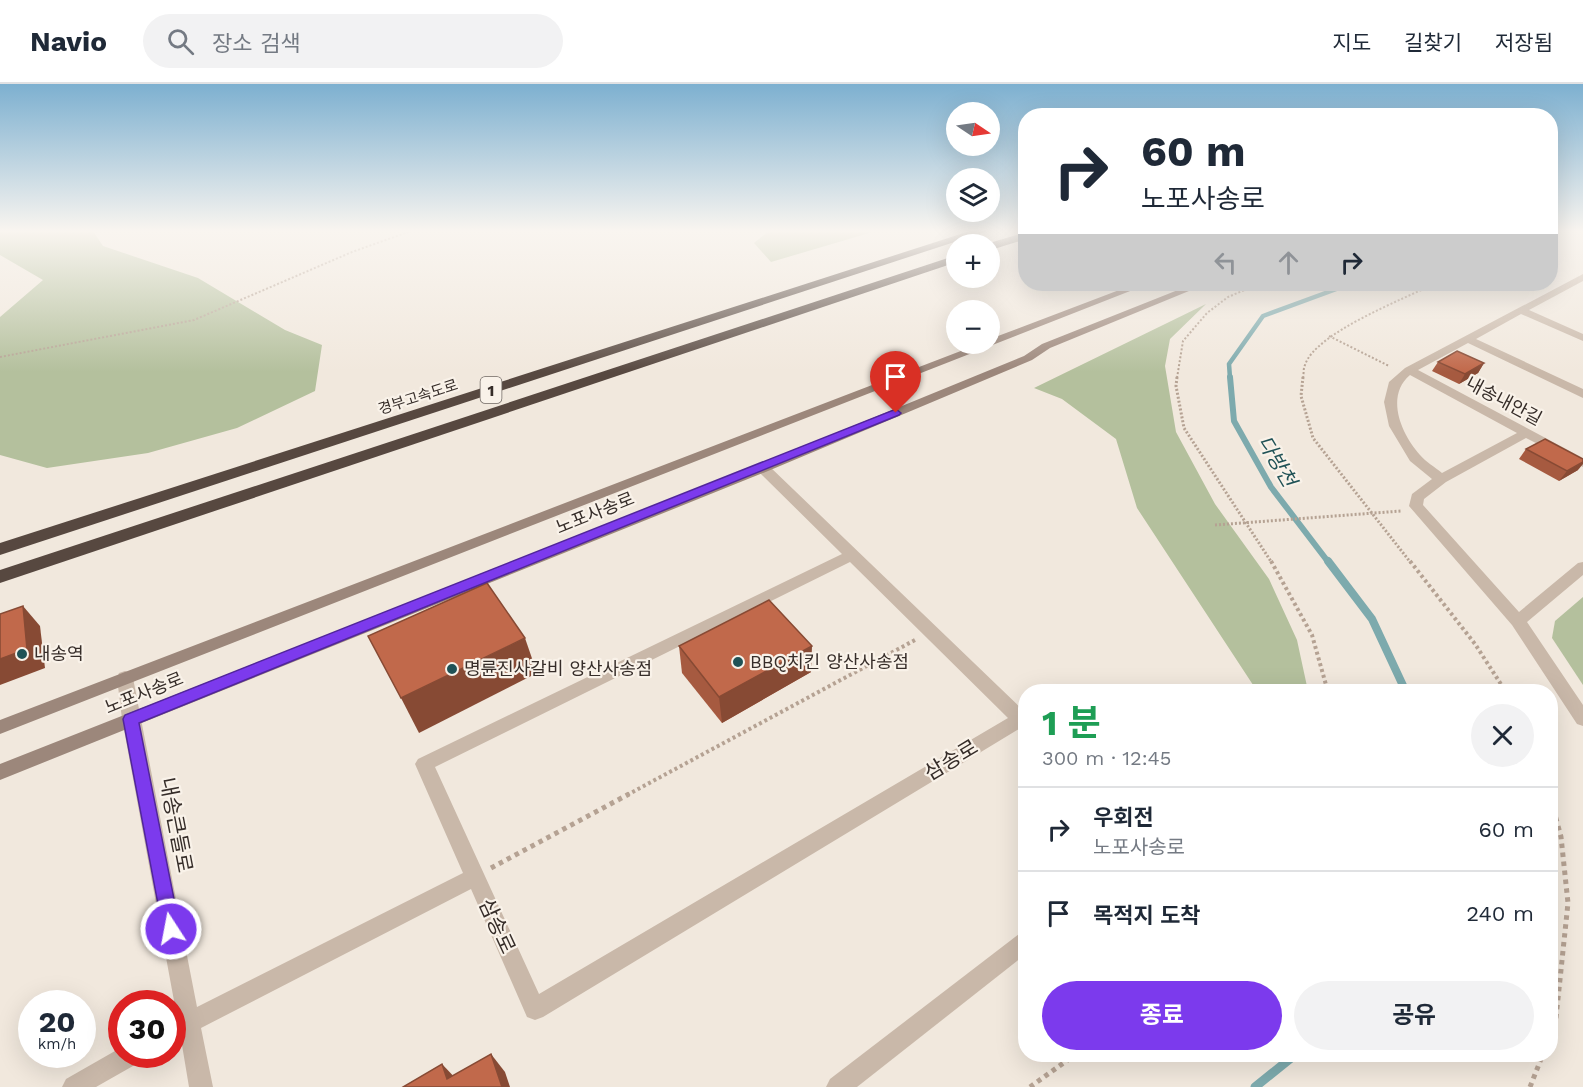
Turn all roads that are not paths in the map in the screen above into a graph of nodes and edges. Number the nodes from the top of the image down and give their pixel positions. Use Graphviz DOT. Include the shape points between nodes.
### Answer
graph roads {
  1 [pos="838,278"];
  2 [pos="898,278"];
  3 [pos="1582,278"];
  4 [pos="1569,285"];
  5 [pos="1125,291"];
  6 [pos="1184,291"];
  7 [pos="1557,291"];
  8 [pos="1558,291"];
  9 [pos="1583,291"];
  10 [pos="1520,310"];
  11 [pos="1583,338"];
  12 [pos="1000,339"];
  13 [pos="1468,339"];
  14 [pos="961,354"];
  15 [pos="1406,372"];
  16 [pos="1583,394"];
  17 [pos="1526,433"];
  18 [pos="1583,464"];
  19 [pos="763,468"];
  20 [pos="1441,479"];
  21 [pos="0,549"];
  22 [pos="854,554"];
  23 [pos="1583,567"];
  24 [pos="0,577"];
  25 [pos="1518,621"];
  26 [pos="125,678"];
  27 [pos="1018,717"];
  28 [pos="131,719"];
  29 [pos="1583,719"];
  30 [pos="1018,725"];
  31 [pos="0,727"];
  32 [pos="0,772"];
  33 [pos="475,877"];
  34 [pos="1018,948"];
  35 [pos="175,990"];
  36 [pos="186,1024"];
  37 [pos="186,1042"];
  38 [pos="108,1068"];
  39 [pos="74,1087"];
  40 [pos="201,1087"];
  41 [pos="838,1087"];
  1 -- 21 [label="highway, 경부고속도로 / 1"];
  2 -- 24 [label="highway, 1"];
  3 -- 4 [label="street"];
  4 -- 8 [label="street"];
  4 -- 9 [label="street"];
  5 -- 12 [label="main road, 노포사송로"];
  6 -- 19 [label="main road, 노포사송로"];
  7 -- 10 [label="street"];
  10 -- 11 [label="street"];
  10 -- 13 [label="street"];
  13 -- 15 [label="street"];
  13 -- 16 [label="street"];
  14 -- 26 [label="main road, 노포사송로"];
  15 -- 17 [label="street, 내송내안길"];
  15 -- 20 [label="street" via="1395,382 1390,402 1395,426 1415,458"];
  17 -- 18 [label="street, 내송내안길"];
  17 -- 20 [label="street"];
  19 -- 22 [label="street, 삼송로"];
  19 -- 28 [label="main road, 노포사송로"];
  20 -- 25 [label="street" via="1417,497 1416,506"];
  22 -- 27 [label="street, 삼송로"];
  22 -- 33 [label="street, 삼송로" via="424,764"];
  23 -- 25 [label="street"];
  25 -- 29 [label="street"];
  26 -- 28 [label="street, 내송큰들로"];
  26 -- 31 [label="main road, 노포사송로"];
  28 -- 32 [label="main road, 노포사송로"];
  28 -- 35 [label="street, 내송큰들로"];
  30 -- 33 [label="street, 삼송로" via="535,1009"];
  33 -- 36 [label="street"];
  34 -- 41 [label="street"];
  37 -- 40 [label="street, 내송큰들로"];
  38 -- 39 [label="street"];
}
